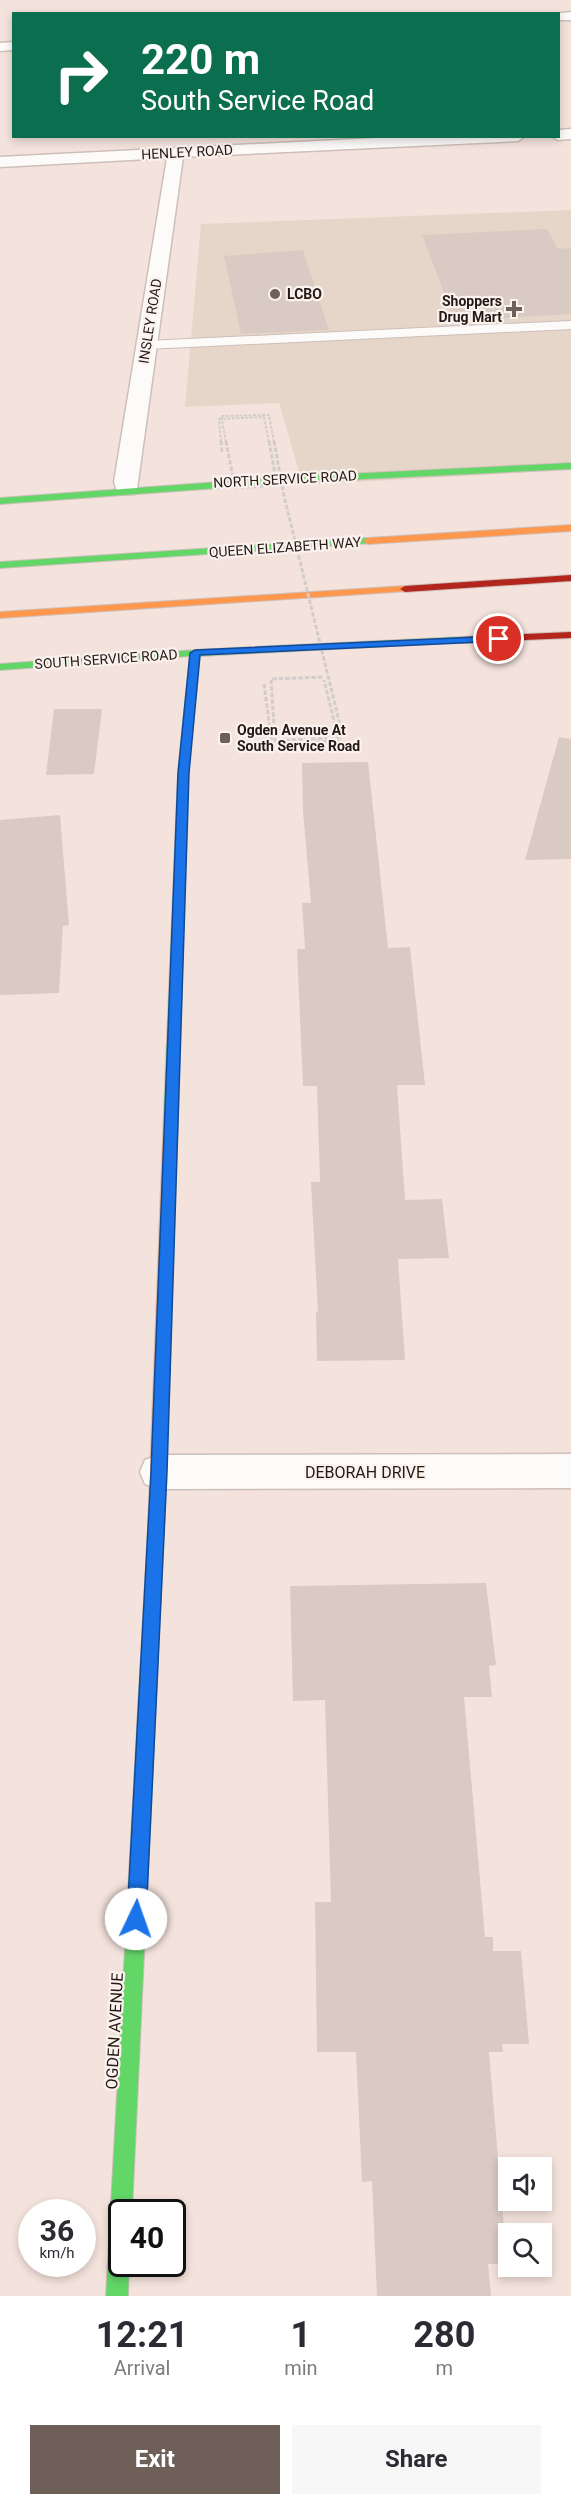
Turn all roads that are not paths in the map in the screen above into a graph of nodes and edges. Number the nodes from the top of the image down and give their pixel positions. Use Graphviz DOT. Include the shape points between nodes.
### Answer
graph roads {
  1 [pos="478,138"];
  2 [pos="176,153"];
  3 [pos="0,162"];
  4 [pos="571,325"];
  5 [pos="146,345"];
  6 [pos="571,466"];
  7 [pos="126,489"];
  8 [pos="0,501"];
  9 [pos="571,528"];
  10 [pos="0,566"];
  11 [pos="571,578"];
  12 [pos="0,615"];
  13 [pos="571,635"];
  14 [pos="195,653"];
  15 [pos="0,667"];
  16 [pos="571,1471"];
  17 [pos="159,1472"];
  18 [pos="117,2296"];
  1 -- 2 [label="street, HENLEY ROAD"];
  2 -- 3 [label="street, HENLEY ROAD"];
  2 -- 5 [label="street, INSLEY ROAD"];
  4 -- 5 [label="lane"];
  5 -- 7 [label="street, INSLEY ROAD"];
  6 -- 7 [label="main road, NORTH SERVICE ROAD"];
  7 -- 8 [label="main road, NORTH SERVICE ROAD"];
  9 -- 10 [label="main road, QUEEN ELIZABETH WAY"];
  11 -- 12 [label="main road"];
  13 -- 14 [label="main road, SOUTH SERVICE ROAD"];
  14 -- 15 [label="main road, SOUTH SERVICE ROAD"];
  14 -- 17 [label="main road, OGDEN AVENUE" via="183,773"];
  16 -- 17 [label="street, DEBORAH DRIVE"];
  17 -- 18 [label="main road, OGDEN AVENUE"];
}
